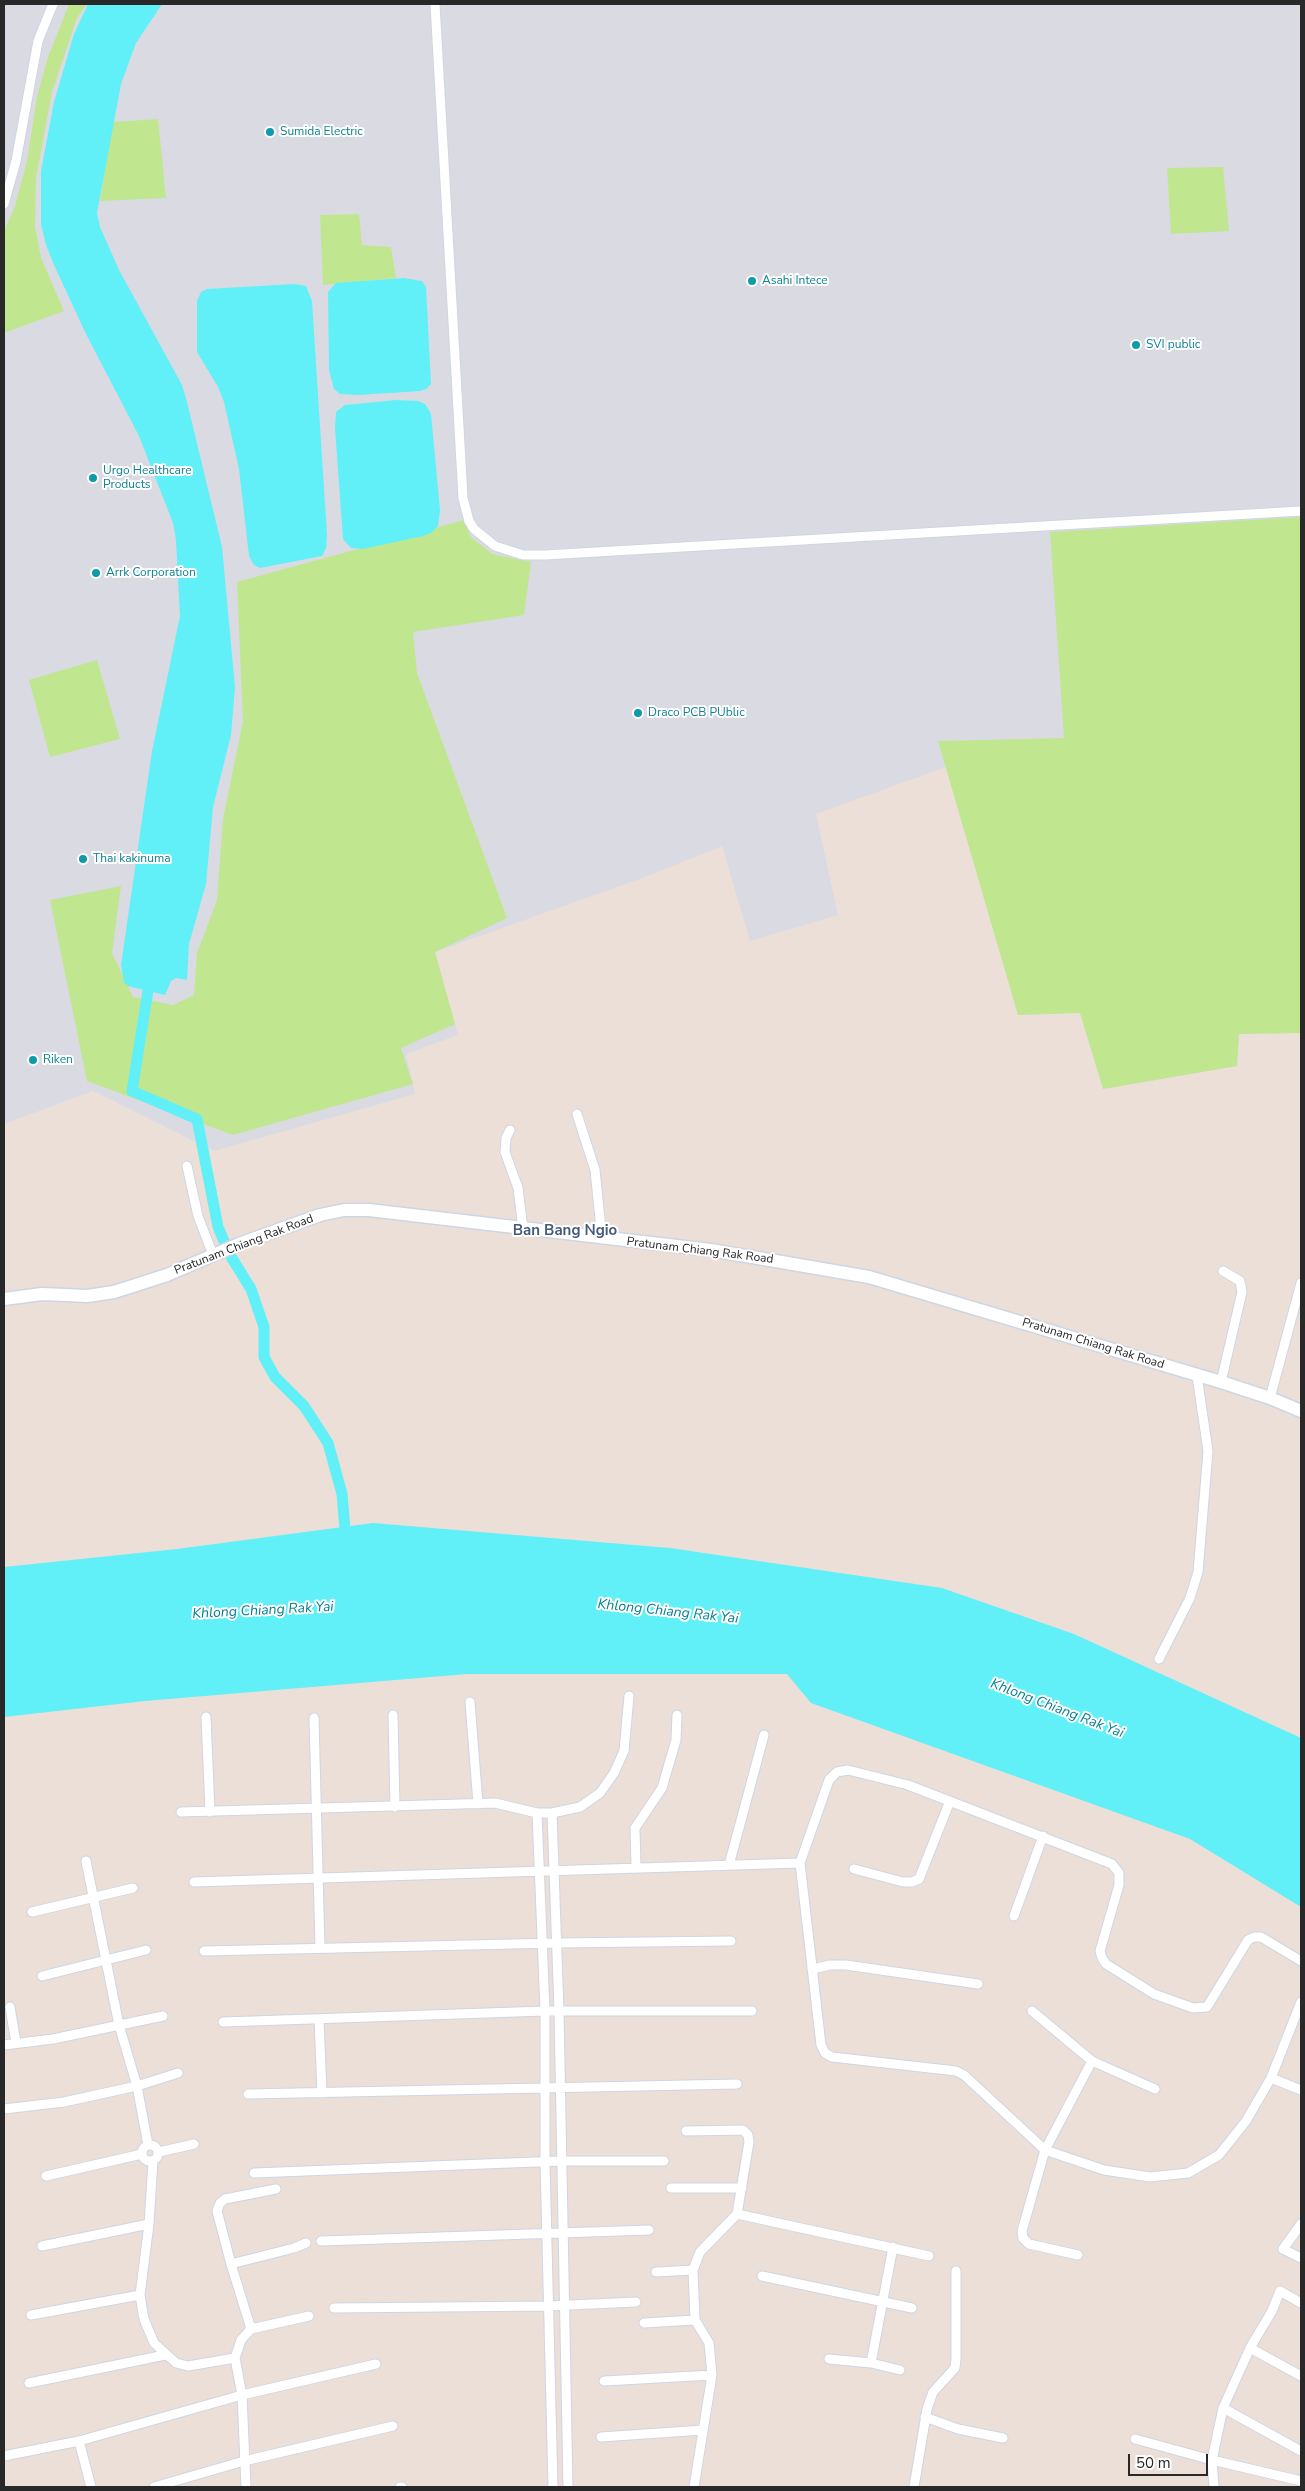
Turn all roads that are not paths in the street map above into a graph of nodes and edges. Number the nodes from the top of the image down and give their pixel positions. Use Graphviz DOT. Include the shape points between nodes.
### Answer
graph roads {
  1 [pos="53,4"];
  2 [pos="435,4"];
  3 [pos="4,204"];
  4 [pos="1301,511"];
  5 [pos="577,1114"];
  6 [pos="510,1130"];
  7 [pos="187,1166"];
  8 [pos="523,1229"];
  9 [pos="602,1239"];
  10 [pos="216,1254"];
  11 [pos="1223,1271"];
  12 [pos="1301,1283"];
  13 [pos="4,1299"];
  14 [pos="1197,1376"];
  15 [pos="1221,1382"];
  16 [pos="1270,1398"];
  17 [pos="1301,1411"];
  18 [pos="1159,1659"];
  19 [pos="630,1696"];
  20 [pos="470,1702"];
  21 [pos="393,1715"];
  22 [pos="676,1715"];
  23 [pos="206,1717"];
  24 [pos="314,1718"];
  25 [pos="764,1735"];
  26 [pos="950,1800"];
  27 [pos="478,1804"];
  28 [pos="395,1807"];
  29 [pos="317,1810"];
  30 [pos="182,1812"];
  31 [pos="210,1812"];
  32 [pos="537,1813"];
  33 [pos="552,1813"];
  34 [pos="1043,1836"];
  35 [pos="86,1861"];
  36 [pos="800,1863"];
  37 [pos="729,1865"];
  38 [pos="636,1867"];
  39 [pos="554,1870"];
  40 [pos="854,1870"];
  41 [pos="540,1872"];
  42 [pos="319,1878"];
  43 [pos="194,1882"];
  44 [pos="134,1888"];
  45 [pos="93,1899"];
  46 [pos="32,1912"];
  47 [pos="1014,1916"];
  48 [pos="731,1941"];
  49 [pos="557,1943"];
  50 [pos="542,1944"];
  51 [pos="320,1948"];
  52 [pos="146,1950"];
  53 [pos="204,1952"];
  54 [pos="106,1960"];
  55 [pos="1301,1961"];
  56 [pos="812,1969"];
  57 [pos="42,1976"];
  58 [pos="978,1984"];
  59 [pos="1301,2002"];
  60 [pos="10,2007"];
  61 [pos="752,2010"];
  62 [pos="545,2011"];
  63 [pos="559,2011"];
  64 [pos="1032,2011"];
  65 [pos="163,2016"];
  66 [pos="319,2019"];
  67 [pos="223,2022"];
  68 [pos="119,2025"];
  69 [pos="16,2043"];
  70 [pos="4,2045"];
  71 [pos="1092,2061"];
  72 [pos="178,2073"];
  73 [pos="1271,2078"];
  74 [pos="737,2084"];
  75 [pos="137,2086"];
  76 [pos="561,2086"];
  77 [pos="545,2087"];
  78 [pos="1155,2089"];
  79 [pos="1299,2089"];
  80 [pos="322,2093"];
  81 [pos="248,2094"];
  82 [pos="4,2109"];
  83 [pos="686,2131"];
  84 [pos="194,2144"];
  85 [pos="148,2145"];
  86 [pos="1045,2150"];
  87 [pos="159,2152"];
  88 [pos="142,2154"];
  89 [pos="153,2161"];
  90 [pos="561,2161"];
  91 [pos="664,2161"];
  92 [pos="545,2162"];
  93 [pos="254,2173"];
  94 [pos="46,2176"];
  95 [pos="671,2188"];
  96 [pos="742,2188"];
  97 [pos="276,2189"];
  98 [pos="737,2214"];
  99 [pos="149,2224"];
  100 [pos="1301,2224"];
  101 [pos="649,2230"];
  102 [pos="547,2233"];
  103 [pos="562,2233"];
  104 [pos="321,2241"];
  105 [pos="306,2243"];
  106 [pos="42,2246"];
  107 [pos="893,2247"];
  108 [pos="1078,2255"];
  109 [pos="929,2256"];
  110 [pos="1301,2258"];
  111 [pos="231,2264"];
  112 [pos="694,2270"];
  113 [pos="956,2271"];
  114 [pos="656,2272"];
  115 [pos="762,2276"];
  116 [pos="140,2295"];
  117 [pos="636,2302"];
  118 [pos="881,2302"];
  119 [pos="1301,2303"];
  120 [pos="564,2305"];
  121 [pos="548,2306"];
  122 [pos="334,2308"];
  123 [pos="912,2308"];
  124 [pos="31,2315"];
  125 [pos="309,2316"];
  126 [pos="695,2320"];
  127 [pos="644,2323"];
  128 [pos="251,2329"];
  129 [pos="1250,2348"];
  130 [pos="165,2355"];
  131 [pos="235,2358"];
  132 [pos="829,2359"];
  133 [pos="871,2363"];
  134 [pos="376,2364"];
  135 [pos="900,2370"];
  136 [pos="712,2375"];
  137 [pos="1301,2376"];
  138 [pos="604,2380"];
  139 [pos="29,2383"];
  140 [pos="242,2395"];
  141 [pos="1223,2408"];
  142 [pos="925,2417"];
  143 [pos="393,2426"];
  144 [pos="702,2430"];
  145 [pos="601,2437"];
  146 [pos="1003,2438"];
  147 [pos="1135,2439"];
  148 [pos="79,2441"];
  149 [pos="1301,2451"];
  150 [pos="4,2456"];
  151 [pos="1212,2460"];
  152 [pos="244,2461"];
  153 [pos="1301,2480"];
  154 [pos="92,2487"];
  155 [pos="154,2487"];
  156 [pos="246,2487"];
  157 [pos="553,2487"];
  158 [pos="568,2487"];
  159 [pos="694,2487"];
  160 [pos="914,2487"];
  161 [pos="1214,2487"];
  1 -- 3 [label="street" via="38,41 16,161"];
  2 -- 4 [label="street" via="463,498 474,529 495,546 523,555 545,555"];
  5 -- 9 [label="street" via="595,1170"];
  6 -- 8 [label="street" via="505,1152 518,1188"];
  7 -- 10 [label="street" via="198,1216"];
  8 -- 9 [label="street, Pratunam Chiang Rak Road"];
  8 -- 10 [label="street, Pratunam Chiang Rak Road" via="369,1210 344,1210 320,1215"];
  9 -- 14 [label="street, Pratunam Chiang Rak Road" via="711,1250 869,1277"];
  10 -- 13 [label="street, Pratunam Chiang Rak Road" via="114,1292 87,1296 42,1294"];
  11 -- 15 [label="street" via="1240,1281 1242,1292"];
  12 -- 16 [label="street"];
  14 -- 15 [label="street, Pratunam Chiang Rak Road"];
  14 -- 18 [label="street" via="1208,1451 1198,1572 1190,1598"];
  15 -- 16 [label="street, Pratunam Chiang Rak Road"];
  16 -- 17 [label="street, Pratunam Chiang Rak Road"];
  19 -- 33 [label="street" via="624,1751 614,1773 600,1793 580,1807"];
  20 -- 27 [label="street"];
  21 -- 28 [label="street"];
  22 -- 38 [label="street" via="676,1740 662,1788 635,1828"];
  23 -- 31 [label="street"];
  24 -- 29 [label="street"];
  25 -- 37 [label="street"];
  26 -- 34 [label="street"];
  26 -- 36 [label="street" via="908,1785 848,1770 837,1772 830,1780"];
  26 -- 40 [label="street" via="919,1879 903,1882"];
  27 -- 28 [label="street"];
  27 -- 32 [label="street" via="507,1804"];
  28 -- 29 [label="street"];
  29 -- 31 [label="street"];
  29 -- 42 [label="street"];
  30 -- 31 [label="street"];
  32 -- 33 [label="street"];
  32 -- 41 [label="street"];
  33 -- 39 [label="street"];
  34 -- 47 [label="street"];
  34 -- 55 [label="street" via="1112,1864 1119,1873 1119,1884 1100,1951 1102,1958 1106,1964 1154,1994 1193,2008 1208,2007 1248,1940 1254,1937 1261,1937"];
  35 -- 45 [label="street"];
  36 -- 37 [label="street"];
  36 -- 56 [label="street"];
  37 -- 38 [label="street"];
  38 -- 39 [label="street"];
  39 -- 41 [label="street"];
  39 -- 49 [label="street"];
  41 -- 42 [label="street"];
  41 -- 50 [label="street"];
  42 -- 43 [label="street"];
  42 -- 51 [label="street"];
  44 -- 45 [label="street"];
  45 -- 46 [label="street"];
  45 -- 54 [label="street"];
  48 -- 49 [label="street"];
  49 -- 50 [label="street"];
  49 -- 63 [label="street"];
  50 -- 51 [label="street"];
  50 -- 62 [label="street"];
  51 -- 53 [label="street"];
  52 -- 54 [label="street"];
  54 -- 57 [label="street"];
  54 -- 68 [label="street"];
  56 -- 58 [label="street" via="846,1966"];
  56 -- 86 [label="street" via="821,2045 825,2053 956,2071"];
  59 -- 73 [label="street"];
  60 -- 69 [label="street"];
  61 -- 63 [label="street"];
  62 -- 63 [label="street"];
  62 -- 66 [label="street"];
  62 -- 77 [label="street"];
  63 -- 76 [label="street"];
  64 -- 71 [label="street"];
  65 -- 68 [label="street"];
  66 -- 67 [label="street"];
  66 -- 80 [label="street"];
  68 -- 69 [label="street"];
  68 -- 75 [label="street"];
  69 -- 70 [label="street"];
  71 -- 78 [label="street"];
  71 -- 86 [label="street"];
  72 -- 75 [label="street"];
  73 -- 79 [label="street"];
  73 -- 86 [label="street" via="1246,2121 1219,2155 1188,2174 1150,2178 1104,2170"];
  74 -- 76 [label="street"];
  75 -- 82 [label="street" via="64,2102"];
  75 -- 85 [label="street"];
  76 -- 77 [label="street"];
  76 -- 90 [label="street"];
  77 -- 80 [label="street"];
  77 -- 92 [label="street"];
  80 -- 81 [label="street"];
  83 -- 96 [label="street" via="743,2130 748,2134"];
  84 -- 87 [label="street"];
  85 -- 87 [label="street" via="154,2145"];
  85 -- 88 [label="street"];
  86 -- 108 [label="street" via="1022,2231 1023,2238 1029,2244"];
  87 -- 89 [label="street"];
  88 -- 89 [label="street" via="147,2161"];
  88 -- 94 [label="street"];
  89 -- 99 [label="street"];
  90 -- 91 [label="street"];
  90 -- 92 [label="street"];
  90 -- 103 [label="street"];
  92 -- 93 [label="street"];
  92 -- 102 [label="street"];
  95 -- 96 [label="street"];
  96 -- 98 [label="street"];
  97 -- 111 [label="street" via="225,2199 220,2203 217,2210"];
  98 -- 107 [label="street"];
  98 -- 112 [label="street" via="700,2252"];
  99 -- 106 [label="street"];
  99 -- 116 [label="street"];
  100 -- 110 [label="street" via="1282,2249"];
  101 -- 103 [label="street"];
  102 -- 103 [label="street"];
  102 -- 104 [label="street"];
  102 -- 121 [label="street"];
  103 -- 120 [label="street"];
  105 -- 111 [label="street"];
  107 -- 109 [label="street"];
  107 -- 118 [label="street"];
  111 -- 128 [label="street"];
  112 -- 114 [label="street"];
  112 -- 126 [label="street"];
  113 -- 142 [label="street" via="955,2368 933,2392"];
  115 -- 118 [label="street"];
  116 -- 124 [label="street"];
  116 -- 130 [label="street" via="147,2329"];
  117 -- 120 [label="street"];
  118 -- 123 [label="street"];
  118 -- 133 [label="street"];
  119 -- 129 [label="street" via="1280,2291"];
  120 -- 121 [label="street"];
  120 -- 158 [label="street"];
  121 -- 122 [label="street"];
  121 -- 157 [label="street"];
  125 -- 128 [label="street"];
  126 -- 127 [label="street"];
  126 -- 136 [label="street" via="709,2344"];
  128 -- 131 [label="street" via="241,2340"];
  129 -- 137 [label="street"];
  129 -- 141 [label="street"];
  130 -- 131 [label="street" via="188,2366"];
  130 -- 139 [label="street"];
  131 -- 140 [label="street"];
  132 -- 133 [label="street"];
  133 -- 135 [label="street"];
  134 -- 140 [label="street"];
  136 -- 138 [label="street"];
  136 -- 144 [label="street"];
  140 -- 148 [label="street"];
  140 -- 152 [label="street"];
  141 -- 149 [label="street"];
  141 -- 151 [label="street"];
  142 -- 146 [label="street"];
  142 -- 160 [label="street"];
  143 -- 152 [label="street"];
  144 -- 145 [label="street"];
  144 -- 159 [label="street"];
  147 -- 151 [label="street"];
  148 -- 150 [label="street"];
  148 -- 154 [label="street"];
  151 -- 153 [label="street"];
  151 -- 161 [label="street"];
  152 -- 155 [label="street"];
  152 -- 156 [label="street"];
}
